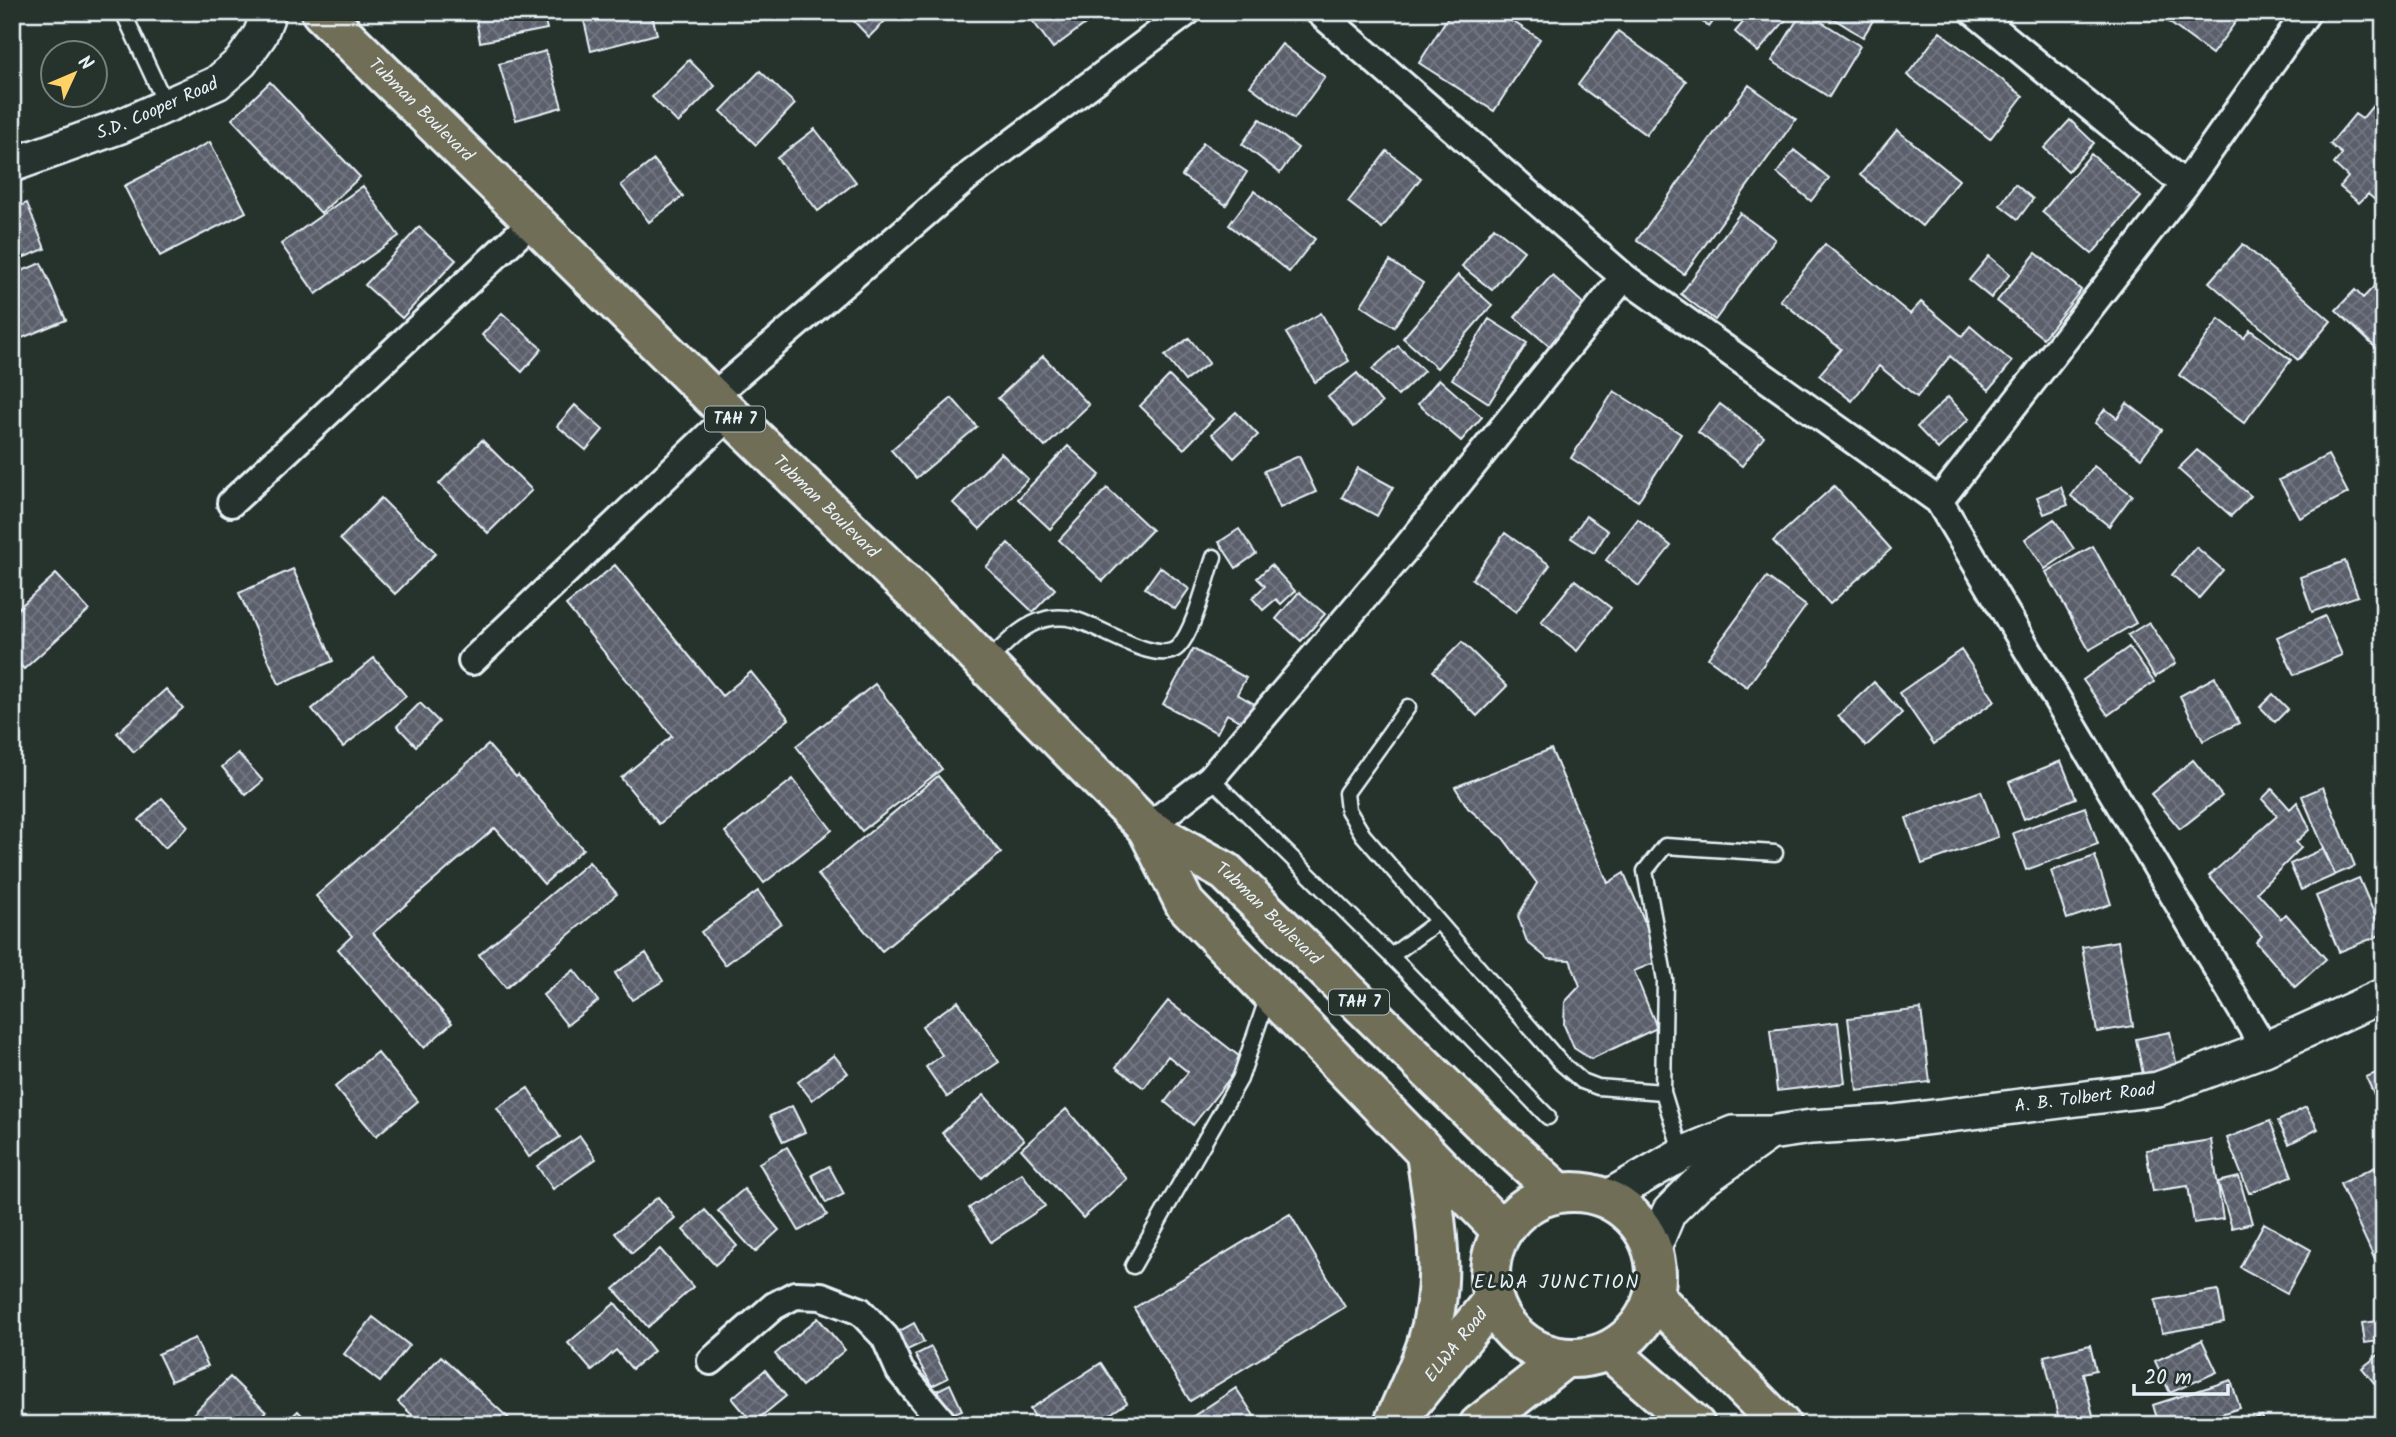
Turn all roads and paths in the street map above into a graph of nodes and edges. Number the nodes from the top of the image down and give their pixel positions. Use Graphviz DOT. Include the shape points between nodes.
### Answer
graph roads {
  1 [pos="123,12"];
  2 [pos="269,12"];
  3 [pos="321,12"];
  4 [pos="1186,12"];
  5 [pos="1319,12"];
  6 [pos="1974,12"];
  7 [pos="2307,12"];
  8 [pos="167,107"];
  9 [pos="12,165"];
  10 [pos="2185,185"];
  11 [pos="534,220"];
  12 [pos="1624,277"];
  13 [pos="721,406"];
  14 [pos="1940,501"];
  15 [pos="230,503"];
  16 [pos="1214,557"];
  17 [pos="472,661"];
  18 [pos="985,664"];
  19 [pos="1408,708"];
  20 [pos="1211,778"];
  21 [pos="1147,828"];
  22 [pos="1775,853"];
  23 [pos="1437,922"];
  24 [pos="1391,956"];
  25 [pos="1270,992"];
  26 [pos="2384,995"];
  27 [pos="2265,1049"];
  28 [pos="1663,1092"];
  29 [pos="1548,1117"];
  30 [pos="1770,1133"];
  31 [pos="1426,1154"];
  32 [pos="1682,1154"];
  33 [pos="1559,1192"];
  34 [pos="1606,1198"];
  35 [pos="1502,1231"];
  36 [pos="1653,1250"];
  37 [pos="1133,1266"];
  38 [pos="1654,1297"];
  39 [pos="1493,1300"];
  40 [pos="1610,1351"];
  41 [pos="1563,1359"];
  42 [pos="711,1361"];
  43 [pos="1393,1424"];
  44 [pos="945,1425"];
  45 [pos="1479,1425"];
  46 [pos="1695,1425"];
  47 [pos="1781,1425"];
  1 -- 8 [label="lane"];
  2 -- 8 [label="street, S.D. Cooper Road" via="241,62 217,83"];
  3 -- 11 [label="main road, Tubman Boulevard / TAH 7"];
  4 -- 13 [label="street" via="971,174"];
  5 -- 12 [label="street"];
  6 -- 10 [label="street"];
  7 -- 10 [label="street"];
  8 -- 9 [label="street, S.D. Cooper Road"];
  10 -- 14 [label="street"];
  11 -- 13 [label="main road, Tubman Boulevard / TAH 7"];
  11 -- 15 [label="street"];
  12 -- 14 [label="street"];
  12 -- 20 [label="street" via="1407,547"];
  13 -- 17 [label="street"];
  13 -- 18 [label="main road, Tubman Boulevard / TAH 7"];
  14 -- 27 [label="street"];
  16 -- 18 [label="lane" via="1189,631 1172,653 1137,646 1073,619 1048,618 1021,630"];
  18 -- 21 [label="main road, Tubman Boulevard / TAH 7"];
  19 -- 23 [label="lane" via="1346,793 1348,810 1363,835"];
  20 -- 21 [label="street"];
  20 -- 24 [label="lane"];
  21 -- 25 [label="main road, Tubman Boulevard / TAH 7" via="1185,904"];
  21 -- 33 [label="main road, Tubman Boulevard / TAH 7" via="1226,872 1482,1123"];
  22 -- 28 [label="lane" via="1665,846 1645,871 1665,981"];
  23 -- 24 [label="lane"];
  23 -- 28 [label="lane" via="1582,1081 1598,1087"];
  24 -- 29 [label="lane"];
  25 -- 31 [label="main road, Tubman Boulevard / TAH 7"];
  25 -- 37 [label="lane" via="1240,1079"];
  26 -- 27 [label="street, A. B. Tolbert Road"];
  27 -- 30 [label="street, A. B. Tolbert Road" via="2158,1089"];
  28 -- 32 [label="lane"];
  30 -- 32 [label="street, A. B. Tolbert Road" via="1733,1133"];
  30 -- 36 [label="street, A. B. Tolbert Road" via="1696,1185 1669,1212"];
  31 -- 35 [label="main road, Tubman Boulevard / TAH 7"];
  31 -- 43 [label="main road" via="1440,1269 1437,1299 1425,1349"];
  32 -- 34 [label="street, A. B. Tolbert Road"];
  33 -- 34 [label="main road"];
  33 -- 35 [label="main road" via="1536,1200"];
  34 -- 36 [label="main road" via="1643,1228"];
  35 -- 39 [label="main road" via="1492,1253 1489,1277"];
  36 -- 38 [label="main road"];
  38 -- 40 [label="main road" via="1645,1319"];
  38 -- 47 [label="main road"];
  39 -- 41 [label="main road" via="1520,1340"];
  39 -- 43 [label="main road, ELWA Road"];
  40 -- 41 [label="main road"];
  40 -- 46 [label="main road"];
  41 -- 45 [label="main road"];
  42 -- 44 [label="street" via="774,1306 795,1295 821,1296 860,1311 885,1337 900,1371"];
}
